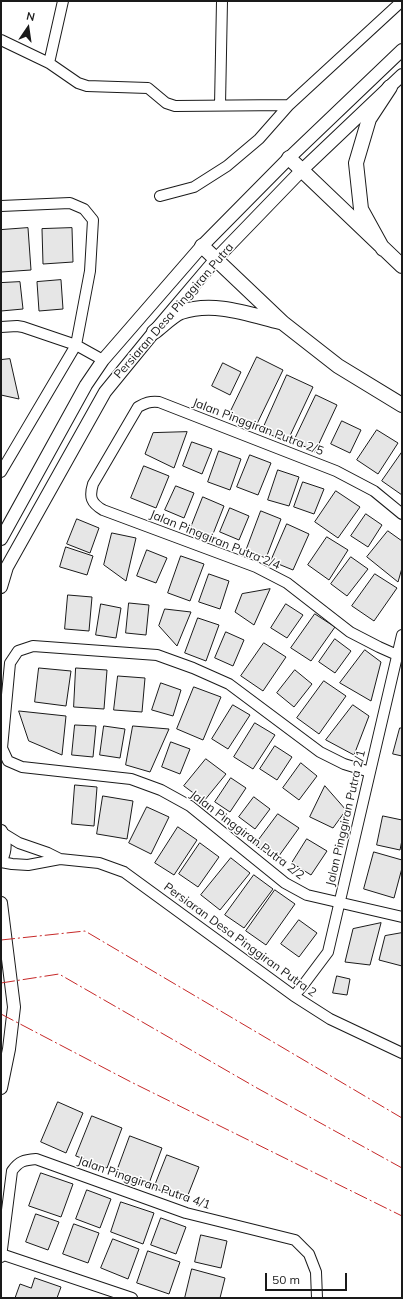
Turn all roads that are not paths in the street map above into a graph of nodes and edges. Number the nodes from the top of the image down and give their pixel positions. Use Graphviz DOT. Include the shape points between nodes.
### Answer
graph roads {
  1 [pos="63,1"];
  2 [pos="222,1"];
  3 [pos="402,1"];
  4 [pos="1,40"];
  5 [pos="402,50"];
  6 [pos="49,63"];
  7 [pos="402,75"];
  8 [pos="390,86"];
  9 [pos="220,105"];
  10 [pos="289,105"];
  11 [pos="288,158"];
  12 [pos="302,170"];
  13 [pos="160,196"];
  14 [pos="1,206"];
  15 [pos="202,246"];
  16 [pos="383,249"];
  17 [pos="216,259"];
  18 [pos="402,266"];
  19 [pos="283,322"];
  20 [pos="1,327"];
  21 [pos="154,332"];
  22 [pos="76,345"];
  23 [pos="103,360"];
  24 [pos="402,405"];
  25 [pos="115,446"];
  26 [pos="1,472"];
  27 [pos="402,514"];
  28 [pos="1,539"];
  29 [pos="1,587"];
  30 [pos="402,635"];
  31 [pos="397,655"];
  32 [pos="370,772"];
  33 [pos="1,831"];
  34 [pos="60,859"];
  35 [pos="1,861"];
  36 [pos="1,903"];
  37 [pos="339,903"];
  38 [pos="402,917"];
  39 [pos="294,996"];
  40 [pos="402,1053"];
  41 [pos="1,1088"];
  42 [pos="1,1255"];
  43 [pos="132,1298"];
  44 [pos="317,1298"];
  1 -- 6 [label="street"];
  2 -- 9 [label="street"];
  3 -- 10 [label="street"];
  4 -- 6 [label="street"];
  5 -- 11 [label="street, Persiaran Desa Pinggiran Putra"];
  6 -- 9 [label="street" via="78,83 87,86 148,88 171,105"];
  7 -- 8 [label="street, Persiaran Desa Pinggiran Putra"];
  8 -- 12 [label="street, Persiaran Desa Pinggiran Putra"];
  8 -- 16 [label="main road" via="370,119 356,163 361,209"];
  9 -- 10 [label="street"];
  10 -- 13 [label="street" via="259,139 227,166 194,187"];
  11 -- 12 [label="main road"];
  11 -- 15 [label="street, Persiaran Desa Pinggiran Putra"];
  12 -- 16 [label="main road"];
  12 -- 17 [label="street, Persiaran Desa Pinggiran Putra"];
  14 -- 22 [label="street" via="70,203 84,209 93,220 90,271"];
  15 -- 17 [label="main road"];
  15 -- 23 [label="street, Persiaran Desa Pinggiran Putra"];
  16 -- 18 [label="main road"];
  17 -- 19 [label="main road"];
  17 -- 21 [label="street, Persiaran Desa Pinggiran Putra"];
  19 -- 21 [label="main road" via="209,307 180,312"];
  19 -- 24 [label="main road" via="338,366"];
  20 -- 22 [label="street" via="17,326"];
  21 -- 29 [label="street, Persiaran Desa Pinggiran Putra" via="105,392 8,568"];
  22 -- 23 [label="street"];
  22 -- 26 [label="street"];
  23 -- 28 [label="street, Persiaran Desa Pinggiran Putra" via="86,385"];
  25 -- 27 [label="street, Jalan Pinggiran Putra 2/5" via="138,407 150,401 159,402 336,471 374,491"];
  25 -- 31 [label="street, Jalan Pinggiran Putra 2/4" via="93,484 91,492 96,506 262,570 287,583 350,632"];
  30 -- 31 [label="street, Jalan Pinggiran Putra 2/1"];
  31 -- 32 [label="street, Jalan Pinggiran Putra 2/1"];
  32 -- 37 [label="street, Jalan Pinggiran Putra 2/1"];
  32 -- 37 [label="street, Jalan Pinggiran Putra 2/2" via="344,764 320,752 229,684 157,655 33,646 18,651 10,663 2,748 8,761 22,767 131,779 161,790 190,806 285,883 308,895"];
  33 -- 34 [label="street, Persiaran Desa Pinggiran Putra 2" via="19,843"];
  33 -- 35 [label="street" via="5,847"];
  34 -- 35 [label="street, Persiaran Desa Pinggiran Putra 2" via="28,865"];
  34 -- 39 [label="street, Persiaran Desa Pinggiran Putra 2" via="99,862 124,872"];
  36 -- 41 [label="street" via="14,1007"];
  37 -- 38 [label="street, Jalan Pinggiran Putra 2/2"];
  37 -- 39 [label="street, Jalan Pinggiran Putra 2/1" via="328,952"];
  39 -- 40 [label="street, Persiaran Desa Pinggiran Putra 2" via="330,1019"];
  42 -- 43 [label="street"];
  42 -- 44 [label="street, Jalan Pinggiran Putra 4/1" via="12,1171 17,1164 25,1160 36,1159 186,1213 295,1240 309,1254 316,1272"];
}
